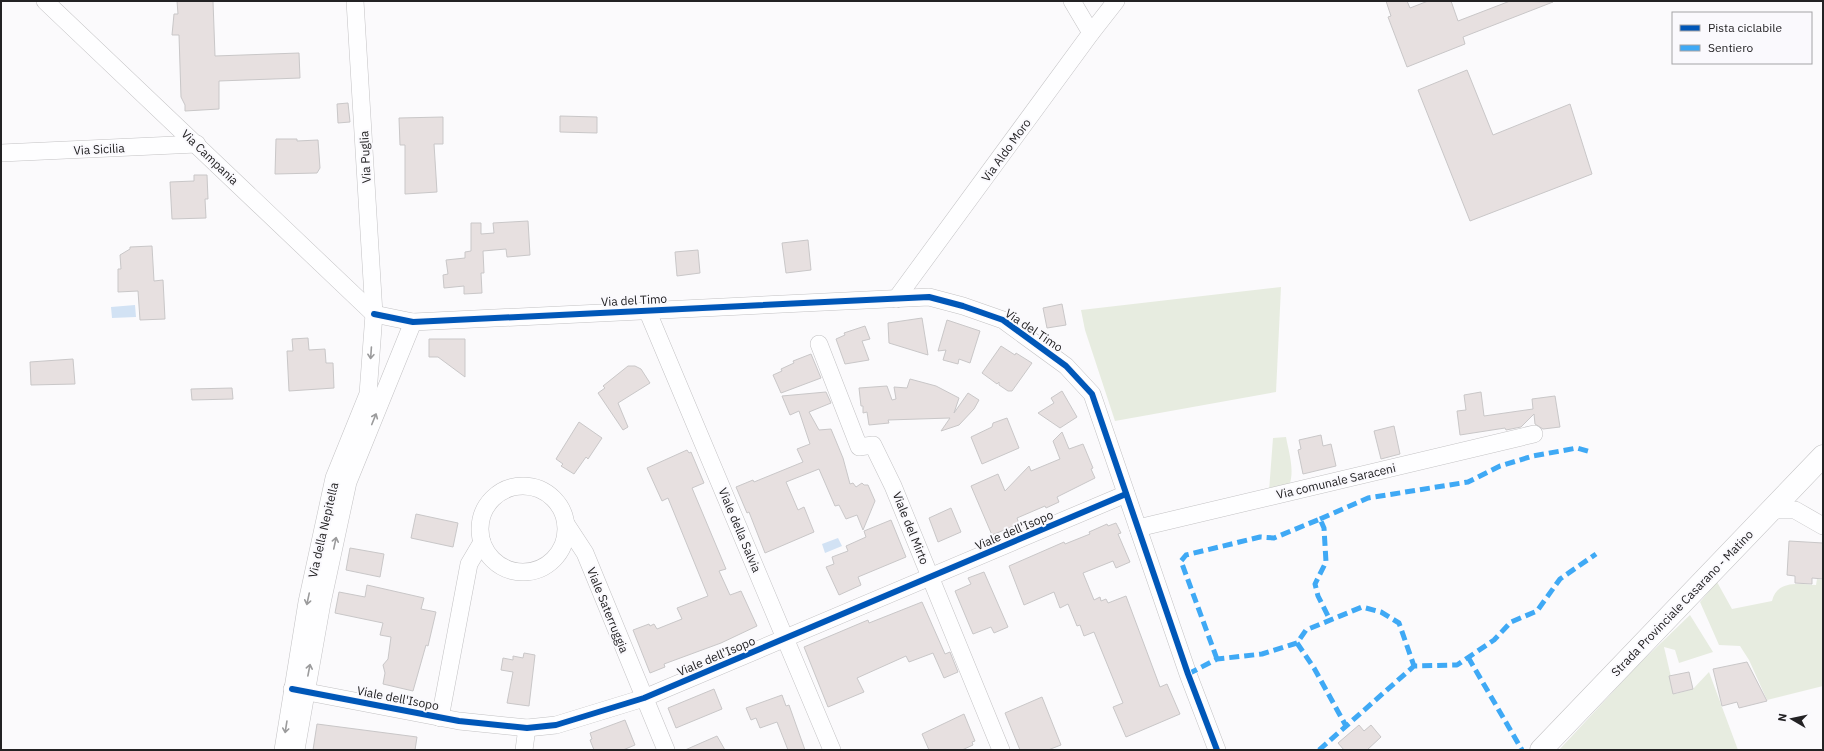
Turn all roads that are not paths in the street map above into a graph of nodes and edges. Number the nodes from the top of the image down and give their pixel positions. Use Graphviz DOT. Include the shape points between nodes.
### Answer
graph roads {
  1 [pos="45,1"];
  2 [pos="355,1"];
  3 [pos="1072,1"];
  4 [pos="1116,1"];
  5 [pos="1091,33"];
  6 [pos="197,144"];
  7 [pos="1,153"];
  8 [pos="896,299"];
  9 [pos="647,310"];
  10 [pos="374,314"];
  11 [pos="414,322"];
  12 [pos="819,344"];
  13 [pos="1534,434"];
  14 [pos="1823,456"];
  15 [pos="1126,494"];
  16 [pos="1772,510"];
  17 [pos="566,524"];
  18 [pos="1823,526"];
  19 [pos="1138,528"];
  20 [pos="482,542"];
  21 [pos="931,577"];
  22 [pos="787,639"];
  23 [pos="299,690"];
  24 [pos="644,698"];
  25 [pos="440,718"];
  26 [pos="527,728"];
  27 [pos="283,750"];
  28 [pos="296,750"];
  29 [pos="524,750"];
  30 [pos="666,750"];
  31 [pos="832,750"];
  32 [pos="1001,750"];
  33 [pos="1217,750"];
  34 [pos="1541,750"];
  1 -- 6 [label="street, Via Campania"];
  2 -- 10 [label="street, Via Puglia"];
  3 -- 5 [label="street"];
  4 -- 5 [label="street, Via Aldo Moro"];
  5 -- 8 [label="street, Via Aldo Moro"];
  6 -- 7 [label="street, Via Sicilia"];
  6 -- 10 [label="street, Via Campania"];
  8 -- 9 [label="street, Via del Timo"];
  8 -- 15 [label="street, Via del Timo" via="929,297 1003,320 1066,366 1092,394"];
  9 -- 11 [label="street, Via del Timo"];
  9 -- 22 [label="street, Viale della Salvia"];
  10 -- 11 [label="street, Via del Timo"];
  10 -- 23 [label="street, Via della Nepitella, one-way" via="368,394 334,478 307,602"];
  23 -- 11 [label="street, Via della Nepitella, one-way" via="322,603 348,482"];
  12 -- 21 [label="street, Viale del Mirto" via="859,447 873,445"];
  13 -- 19 [label="street, Via comunale Saraceni"];
  14 -- 16 [label="main road, Strada Provinciale Casarano - Matino"];
  15 -- 19 [label="street"];
  15 -- 21 [label="street, Viale dell'Isopo"];
  16 -- 18 [label="street" via="1795,510"];
  16 -- 34 [label="main road, Strada Provinciale Casarano - Matino"];
  17 -- 20 [label="street, Viale Saterruggia" via="566,538 551,562 539,569 525,572 511,570 498,564 488,555"];
  17 -- 20 [label="street, Viale Saterruggia" via="562,510 554,498 529,485 514,486 501,491 482,513"];
  17 -- 24 [label="street, Viale Saterruggia" via="585,553"];
  19 -- 33 [label="street"];
  20 -- 25 [label="street" via="469,564"];
  21 -- 22 [label="street, Viale dell'Isopo"];
  21 -- 32 [label="street, Viale del Mirto"];
  22 -- 24 [label="street, Viale dell'Isopo"];
  22 -- 31 [label="street, Viale della Salvia"];
  23 -- 25 [label="street, Viale dell'Isopo"];
  23 -- 27 [label="street, Via della Nepitella, one-way"];
  23 -- 28 [label="street, Via della Nepitella"];
  24 -- 26 [label="street, Viale dell'Isopo" via="556,725"];
  24 -- 30 [label="street, Viale Saterruggia"];
  25 -- 26 [label="street, Viale dell'Isopo"];
  26 -- 29 [label="street"];
}
